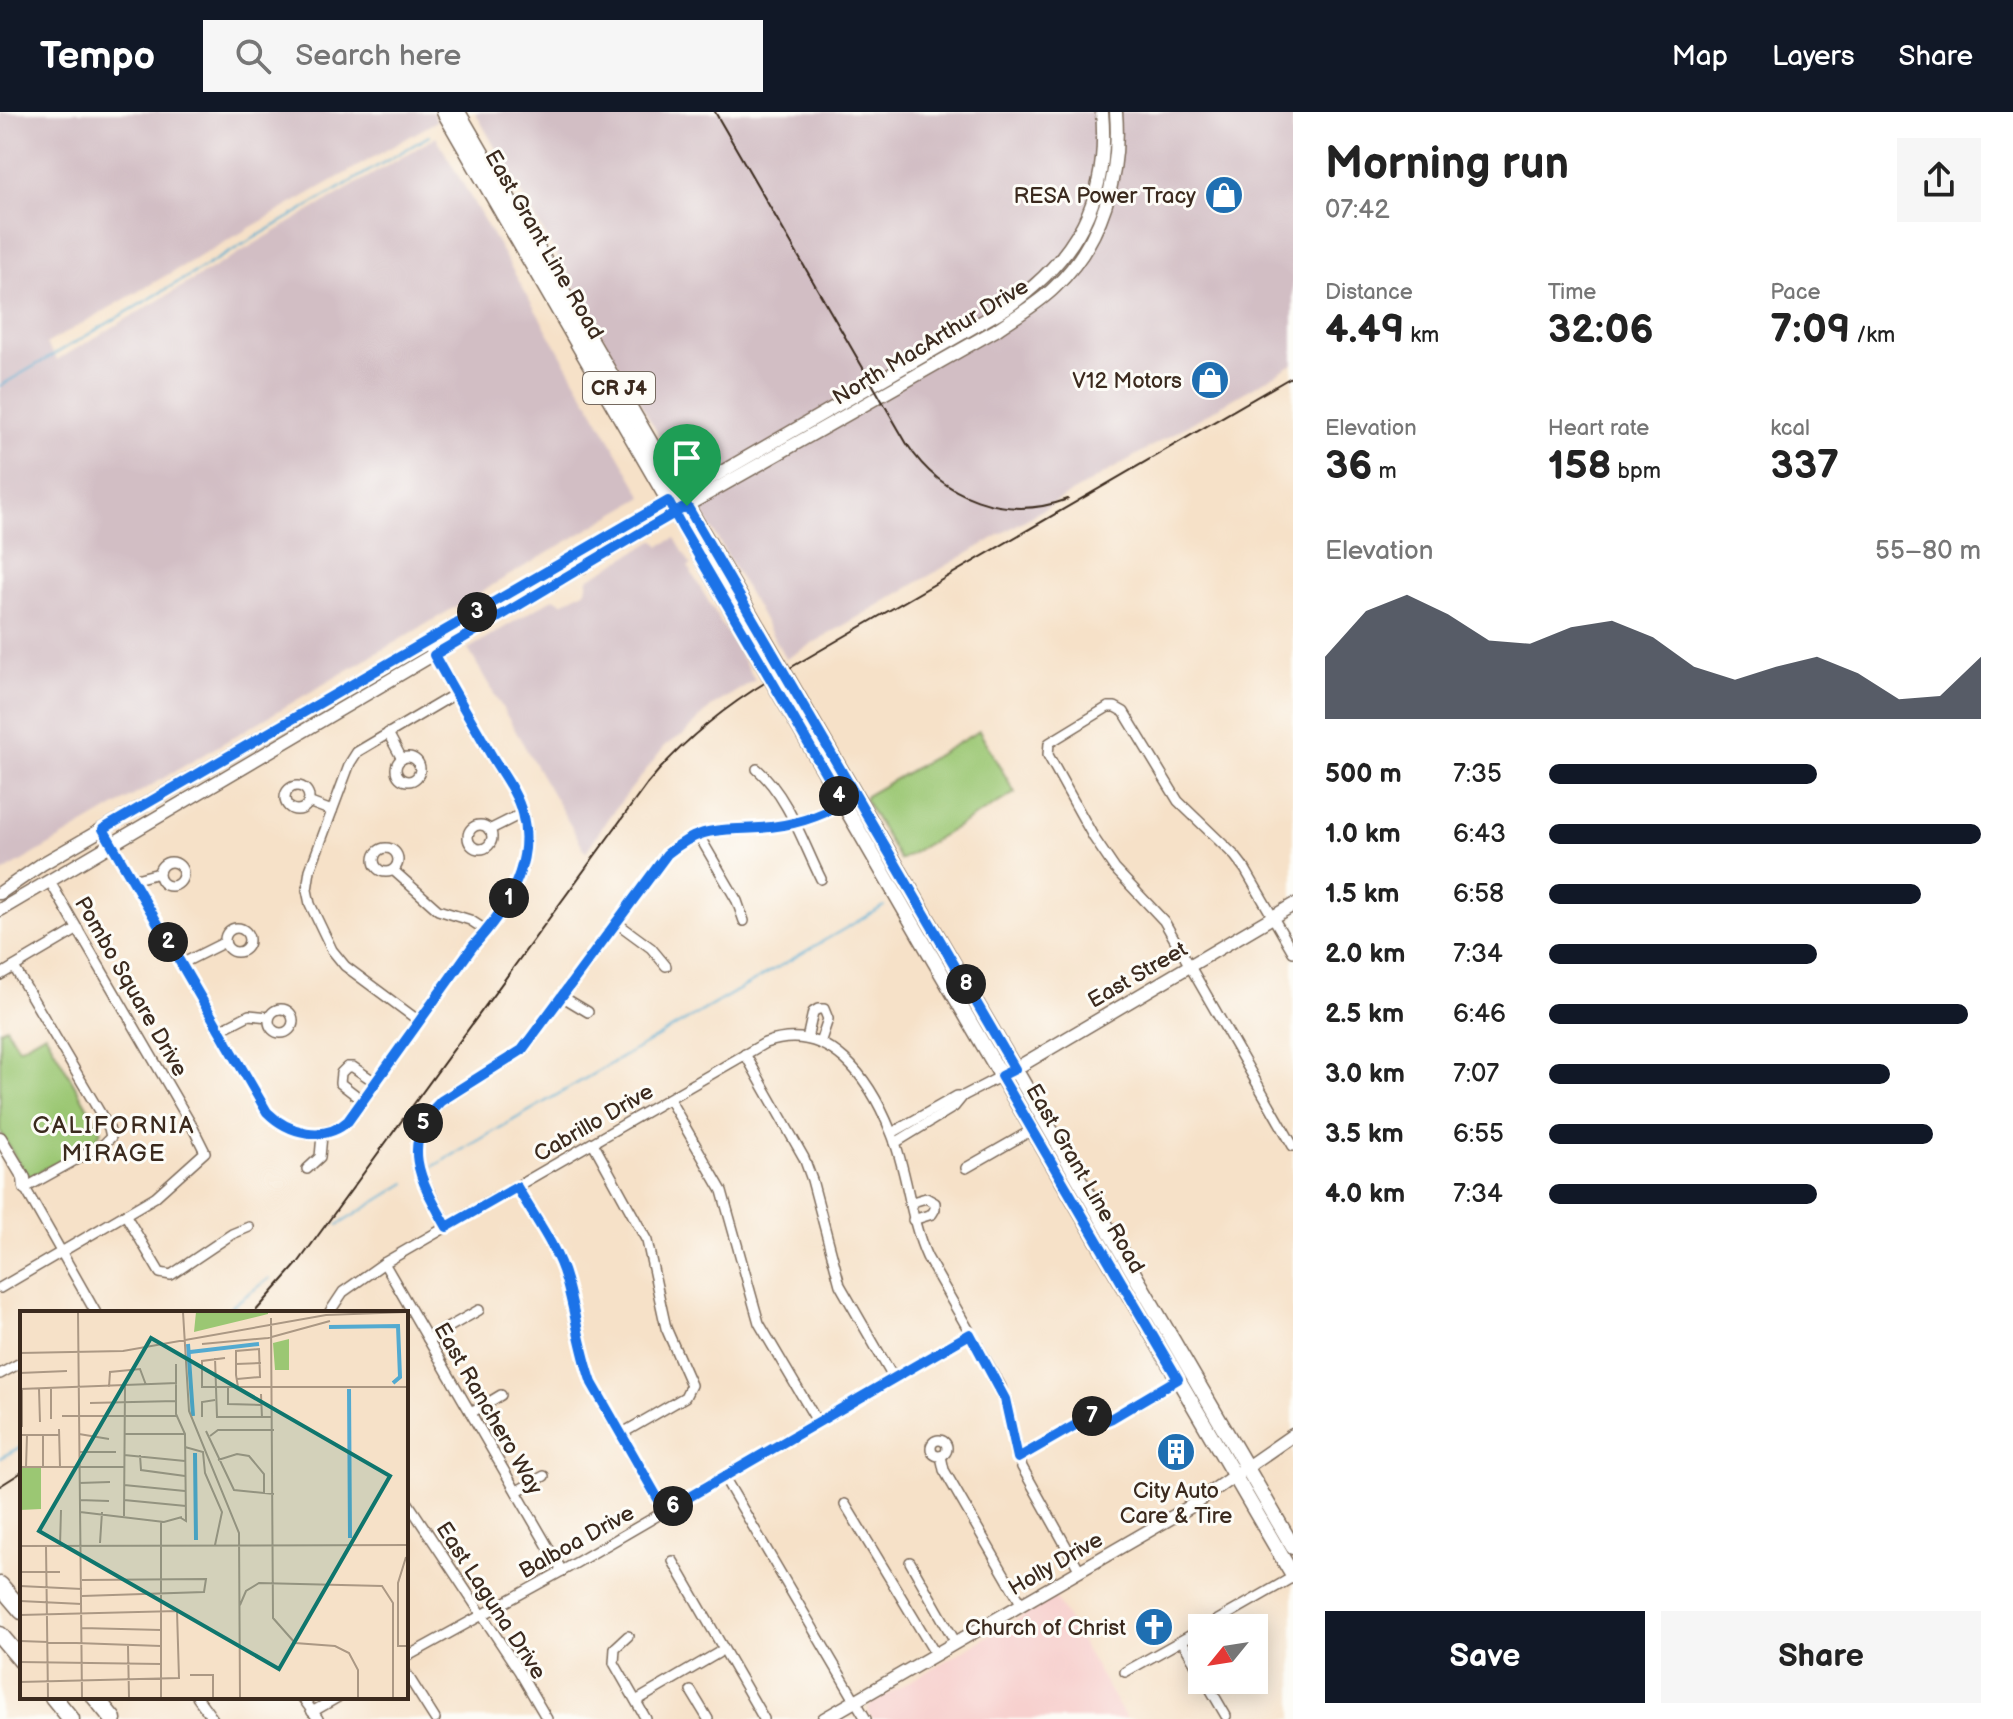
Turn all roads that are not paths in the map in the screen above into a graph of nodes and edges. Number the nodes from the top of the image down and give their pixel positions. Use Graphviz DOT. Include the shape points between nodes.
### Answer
graph roads {
  1 [pos="444,112"];
  2 [pos="458,112"];
  3 [pos="1102,112"];
  4 [pos="1116,112"];
  5 [pos="677,503"];
  6 [pos="426,641"];
  7 [pos="434,655"];
  8 [pos="455,694"];
  9 [pos="388,733"];
  10 [pos="402,759"];
  11 [pos="757,769"];
  12 [pos="849,799"];
  13 [pos="308,802"];
  14 [pos="332,811"];
  15 [pos="523,813"];
  16 [pos="793,822"];
  17 [pos="103,829"];
  18 [pos="489,830"];
  19 [pos="698,834"];
  20 [pos="110,843"];
  21 [pos="393,870"];
  22 [pos="159,873"];
  23 [pos="821,879"];
  24 [pos="49,880"];
  25 [pos="132,880"];
  26 [pos="0,893"];
  27 [pos="1293,905"];
  28 [pos="0,910"];
  29 [pos="1273,917"];
  30 [pos="744,921"];
  31 [pos="617,923"];
  32 [pos="78,929"];
  33 [pos="487,931"];
  34 [pos="225,942"];
  35 [pos="1293,952"];
  36 [pos="181,964"];
  37 [pos="666,966"];
  38 [pos="1190,966"];
  39 [pos="14,967"];
  40 [pos="0,975"];
  41 [pos="563,997"];
  42 [pos="588,1012"];
  43 [pos="269,1017"];
  44 [pos="419,1021"];
  45 [pos="220,1030"];
  46 [pos="807,1039"];
  47 [pos="820,1043"];
  48 [pos="745,1054"];
  49 [pos="1015,1069"];
  50 [pos="1001,1076"];
  51 [pos="375,1082"];
  52 [pos="669,1099"];
  53 [pos="362,1100"];
  54 [pos="1032,1130"];
  55 [pos="322,1135"];
  56 [pos="0,1138"];
  57 [pos="893,1138"];
  58 [pos="593,1143"];
  59 [pos="1293,1146"];
  60 [pos="0,1152"];
  61 [pos="966,1168"];
  62 [pos="307,1169"];
  63 [pos="517,1187"];
  64 [pos="25,1188"];
  65 [pos="909,1203"];
  66 [pos="125,1214"];
  67 [pos="913,1220"];
  68 [pos="249,1227"];
  69 [pos="447,1227"];
  70 [pos="61,1253"];
  71 [pos="384,1263"];
  72 [pos="0,1288"];
  73 [pos="479,1310"];
  74 [pos="95,1311"];
  75 [pos="330,1311"];
  76 [pos="970,1334"];
  77 [pos="428,1339"];
  78 [pos="20,1363"];
  79 [pos="0,1374"];
  80 [pos="894,1379"];
  81 [pos="1178,1379"];
  82 [pos="501,1395"];
  83 [pos="471,1413"];
  84 [pos="818,1423"];
  85 [pos="621,1434"];
  86 [pos="1293,1435"];
  87 [pos="941,1456"];
  88 [pos="1018,1458"];
  89 [pos="1240,1472"];
  90 [pos="544,1476"];
  91 [pos="724,1477"];
  92 [pos="517,1491"];
  93 [pos="408,1503"];
  94 [pos="845,1504"];
  95 [pos="665,1511"];
  96 [pos="1293,1547"];
  97 [pos="673,1561"];
  98 [pos="910,1562"];
  99 [pos="562,1571"];
  100 [pos="1080,1571"];
  101 [pos="1293,1576"];
  102 [pos="0,1585"];
  103 [pos="1022,1605"];
  104 [pos="20,1609"];
  105 [pos="481,1614"];
  106 [pos="1228,1614"];
  107 [pos="0,1635"];
  108 [pos="628,1636"];
  109 [pos="1188,1638"];
  110 [pos="1182,1641"];
  111 [pos="956,1643"];
  112 [pos="1188,1651"];
  113 [pos="718,1653"];
  114 [pos="936,1655"];
  115 [pos="408,1656"];
  116 [pos="20,1659"];
  117 [pos="1125,1672"];
  118 [pos="408,1676"];
  119 [pos="691,1691"];
  120 [pos="1213,1694"];
  121 [pos="55,1699"];
  122 [pos="97,1699"];
  123 [pos="198,1699"];
  124 [pos="335,1699"];
  125 [pos="636,1701"];
  126 [pos="855,1701"];
  127 [pos="315,1715"];
  128 [pos="1226,1716"];
  129 [pos="71,1719"];
  130 [pos="113,1719"];
  131 [pos="213,1719"];
  132 [pos="435,1719"];
  133 [pos="547,1719"];
  134 [pos="646,1719"];
  135 [pos="708,1719"];
  136 [pos="764,1719"];
  137 [pos="824,1719"];
  138 [pos="866,1719"];
  1 -- 5 [label="main road, East Grant Line Road / CR J4"];
  2 -- 5 [label="main road, East Grant Line Road / CR J4"];
  3 -- 5 [label="main road, North MacArthur Drive" via="1104,148 1096,191 1078,234 1050,273 1006,308"];
  4 -- 5 [label="main road, North MacArthur Drive" via="1117,154 1105,207 1083,253 1061,281 996,330 824,428"];
  5 -- 6 [label="main road, North MacArthur Drive"];
  5 -- 7 [label="main road, North MacArthur Drive"];
  5 -- 12 [label="main road, East Grant Line Road / CR J4"];
  6 -- 7 [label="street"];
  6 -- 17 [label="main road, North MacArthur Drive"];
  7 -- 8 [label="street"];
  7 -- 20 [label="main road, North MacArthur Drive"];
  8 -- 9 [label="street"];
  8 -- 15 [label="street"];
  9 -- 10 [label="street"];
  9 -- 14 [label="street" via="357,752"];
  11 -- 16 [label="street"];
  12 -- 16 [label="street"];
  12 -- 49 [label="main road, East Grant Line Road / CR J4"];
  12 -- 50 [label="main road, East Grant Line Road / CR J4"];
  13 -- 14 [label="street"];
  14 -- 44 [label="street" via="308,878 314,916 345,966"];
  15 -- 18 [label="street"];
  15 -- 33 [label="street" via="526,836 520,877"];
  16 -- 19 [label="street"];
  16 -- 23 [label="street"];
  17 -- 20 [label="street"];
  17 -- 26 [label="main road, North MacArthur Drive"];
  19 -- 30 [label="street"];
  19 -- 31 [label="street" via="667,854"];
  20 -- 24 [label="main road, North MacArthur Drive"];
  20 -- 25 [label="street"];
  21 -- 33 [label="street" via="438,910"];
  22 -- 25 [label="street"];
  24 -- 28 [label="main road, North MacArthur Drive"];
  24 -- 32 [label="street, Pombo Square Drive"];
  25 -- 36 [label="street"];
  27 -- 29 [label="main road, East Street"];
  29 -- 35 [label="street"];
  29 -- 38 [label="main road, East Street"];
  29 -- 38 [label="street" via="1235,856 1178,801 1124,712 1108,707 1053,739 1047,749 1052,762 1094,838 1164,921"];
  31 -- 37 [label="street"];
  31 -- 41 [label="street"];
  32 -- 39 [label="street"];
  32 -- 66 [label="street, Pombo Square Drive" via="205,1152 155,1197"];
  33 -- 44 [label="street"];
  34 -- 36 [label="street"];
  36 -- 45 [label="street"];
  38 -- 49 [label="main road, East Street"];
  38 -- 59 [label="street"];
  39 -- 40 [label="street"];
  39 -- 64 [label="street" via="111,1137"];
  41 -- 42 [label="street"];
  41 -- 69 [label="street" via="522,1050 441,1101 423,1124 418,1169"];
  43 -- 45 [label="street" via="249,1015"];
  44 -- 51 [label="street"];
  45 -- 55 [label="street" via="267,1112 290,1128"];
  46 -- 47 [label="street"];
  46 -- 47 [label="street" via="813,1012 824,1009 828,1019"];
  46 -- 48 [label="street, Cabrillo Drive" via="777,1039"];
  47 -- 57 [label="street" via="847,1059 859,1074"];
  48 -- 52 [label="street, Cabrillo Drive"];
  48 -- 80 [label="street" via="804,1158 840,1285"];
  49 -- 50 [label="street, East Street"];
  49 -- 89 [label="main road, East Grant Line Road / CR J4"];
  50 -- 54 [label="main road, East Grant Line Road / CR J4"];
  50 -- 57 [label="street, East Street" via="957,1096"];
  51 -- 53 [label="street"];
  51 -- 53 [label="street" via="353,1067 341,1073 340,1083"];
  52 -- 58 [label="street, Cabrillo Drive"];
  52 -- 84 [label="street" via="722,1191 759,1323"];
  53 -- 55 [label="street" via="338,1130"];
  54 -- 61 [label="street"];
  54 -- 81 [label="main road, East Grant Line Road / CR J4"];
  55 -- 62 [label="street" via="320,1157"];
  56 -- 64 [label="main road"];
  57 -- 65 [label="street"];
  58 -- 63 [label="street, Cabrillo Drive"];
  58 -- 85 [label="street" via="647,1241 666,1328 691,1385 685,1397"];
  60 -- 64 [label="main road"];
  63 -- 69 [label="street, Cabrillo Drive"];
  63 -- 85 [label="street" via="558,1258 585,1365"];
  64 -- 70 [label="street"];
  65 -- 67 [label="street"];
  65 -- 67 [label="street" via="926,1198 935,1203 932,1214"];
  66 -- 68 [label="street" via="160,1273 171,1275"];
  66 -- 70 [label="street"];
  67 -- 76 [label="street" via="927,1257"];
  69 -- 71 [label="street, Cabrillo Drive"];
  70 -- 72 [label="street"];
  70 -- 74 [label="street"];
  71 -- 75 [label="street, Cabrillo Drive" via="349,1286"];
  71 -- 77 [label="street, East Ranchero Way"];
  73 -- 77 [label="street"];
  76 -- 80 [label="street, Balboa Drive"];
  76 -- 88 [label="street" via="1005,1399"];
  77 -- 83 [label="street, East Ranchero Way"];
  78 -- 79 [label="street"];
  80 -- 84 [label="street, Balboa Drive"];
  81 -- 88 [label="street" via="1112,1418 1093,1415"];
  81 -- 89 [label="main road, East Grant Line Road / CR J4"];
  82 -- 83 [label="street"];
  83 -- 92 [label="street, East Ranchero Way"];
  84 -- 91 [label="street, Balboa Drive"];
  85 -- 95 [label="street"];
  86 -- 89 [label="main road, Holly Drive"];
  87 -- 103 [label="street" via="944,1470"];
  88 -- 100 [label="street"];
  89 -- 96 [label="main road, CR J4"];
  89 -- 100 [label="main road, Holly Drive"];
  89 -- 101 [label="main road, CR J4"];
  90 -- 92 [label="street"];
  91 -- 95 [label="street, Balboa Drive"];
  91 -- 126 [label="street"];
  92 -- 99 [label="street, East Ranchero Way"];
  93 -- 105 [label="street, East Laguna Drive"];
  94 -- 114 [label="street"];
  95 -- 99 [label="street, Balboa Drive"];
  97 -- 136 [label="street"];
  98 -- 111 [label="street"];
  99 -- 105 [label="street, Balboa Drive"];
  100 -- 103 [label="main road, Holly Drive"];
  101 -- 106 [label="street"];
  102 -- 104 [label="highway"];
  103 -- 111 [label="main road, Holly Drive"];
  105 -- 115 [label="street, Balboa Drive"];
  105 -- 133 [label="street, East Laguna Drive"];
  107 -- 116 [label="highway"];
  108 -- 125 [label="street" via="613,1656"];
  109 -- 110 [label="street"];
  110 -- 112 [label="street"];
  110 -- 117 [label="street"];
  111 -- 114 [label="main road, Holly Drive"];
  113 -- 125 [label="street"];
  114 -- 126 [label="main road, Holly Drive"];
  118 -- 132 [label="street"];
  119 -- 135 [label="street"];
  120 -- 128 [label="street"];
  121 -- 129 [label="highway"];
  122 -- 130 [label="highway"];
  123 -- 131 [label="street"];
  124 -- 127 [label="street"];
  125 -- 134 [label="street"];
  126 -- 137 [label="main road, Holly Drive"];
  126 -- 138 [label="street"];
}
